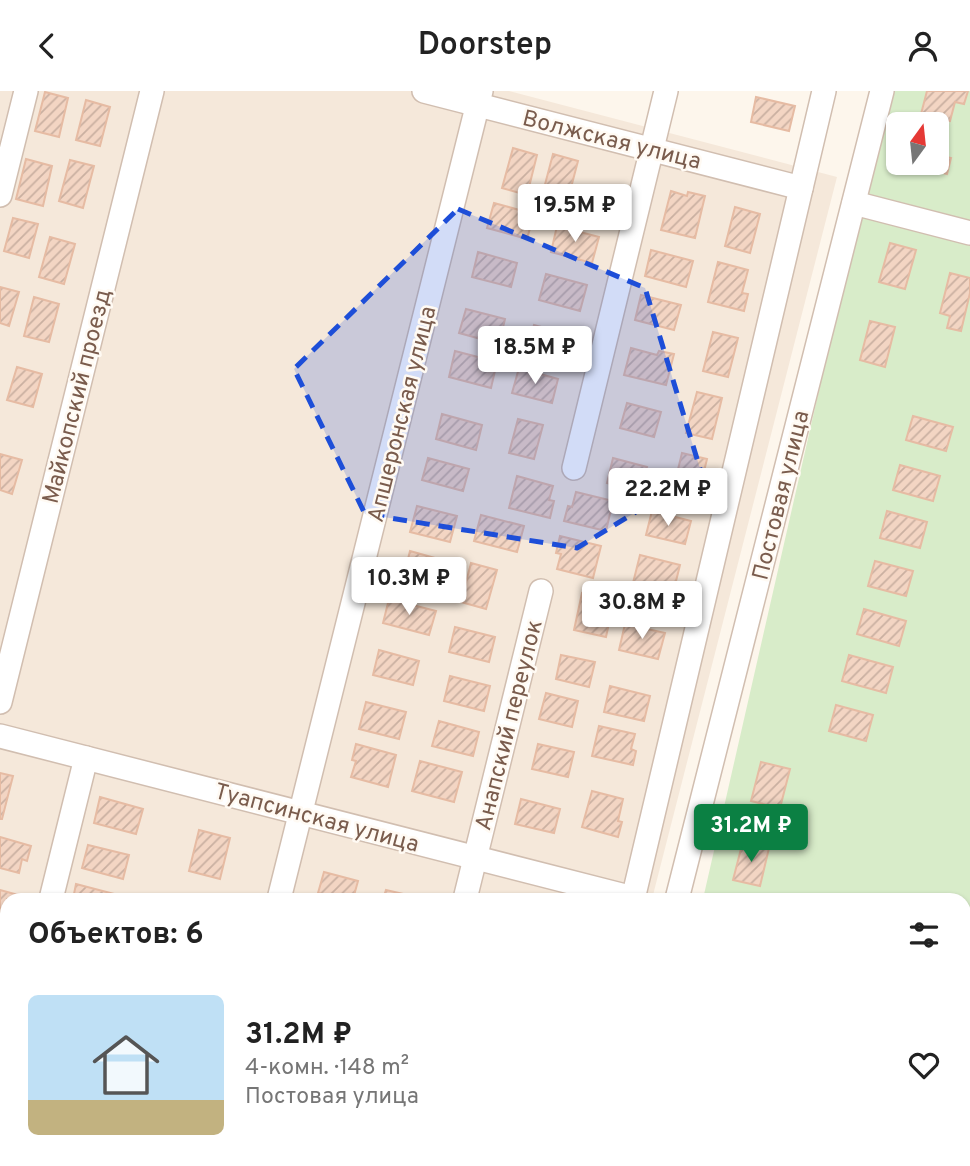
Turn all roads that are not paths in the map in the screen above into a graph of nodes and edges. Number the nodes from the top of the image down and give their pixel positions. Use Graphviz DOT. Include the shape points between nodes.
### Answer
graph roads {
  1 [pos="26,91"];
  2 [pos="152,91"];
  3 [pos="424,91"];
  4 [pos="666,91"];
  5 [pos="824,91"];
  6 [pos="882,91"];
  7 [pos="480,98"];
  8 [pos="651,149"];
  9 [pos="800,188"];
  10 [pos="0,195"];
  11 [pos="854,203"];
  12 [pos="970,233"];
  13 [pos="574,468"];
  14 [pos="541,591"];
  15 [pos="0,702"];
  16 [pos="0,736"];
  17 [pos="86,758"];
  18 [pos="302,812"];
  19 [pos="475,858"];
  20 [pos="52,893"];
  21 [pos="280,893"];
  22 [pos="466,893"];
  23 [pos="610,893"];
  24 [pos="634,893"];
  25 [pos="679,893"];
  1 -- 10 [label="street"];
  2 -- 15 [label="street, Майкопский проезд"];
  3 -- 7 [label="street, Волжская улица"];
  4 -- 8 [label="street"];
  5 -- 9 [label="street"];
  6 -- 11 [label="street, Постовая улица"];
  7 -- 8 [label="street, Волжская улица"];
  7 -- 18 [label="street, Апшеронская улица"];
  8 -- 9 [label="street, Волжская улица"];
  8 -- 13 [label="street"];
  9 -- 24 [label="street"];
  11 -- 12 [label="street"];
  11 -- 25 [label="street, Постовая улица"];
  14 -- 19 [label="street, Анапский переулок"];
  16 -- 17 [label="street, Туапсинская улица"];
  17 -- 18 [label="street, Туапсинская улица"];
  17 -- 20 [label="street"];
  18 -- 19 [label="street, Туапсинская улица"];
  18 -- 21 [label="street, Апшеронская улица"];
  19 -- 22 [label="street, Анапский переулок"];
  19 -- 23 [label="street, Туапсинская улица"];
}
